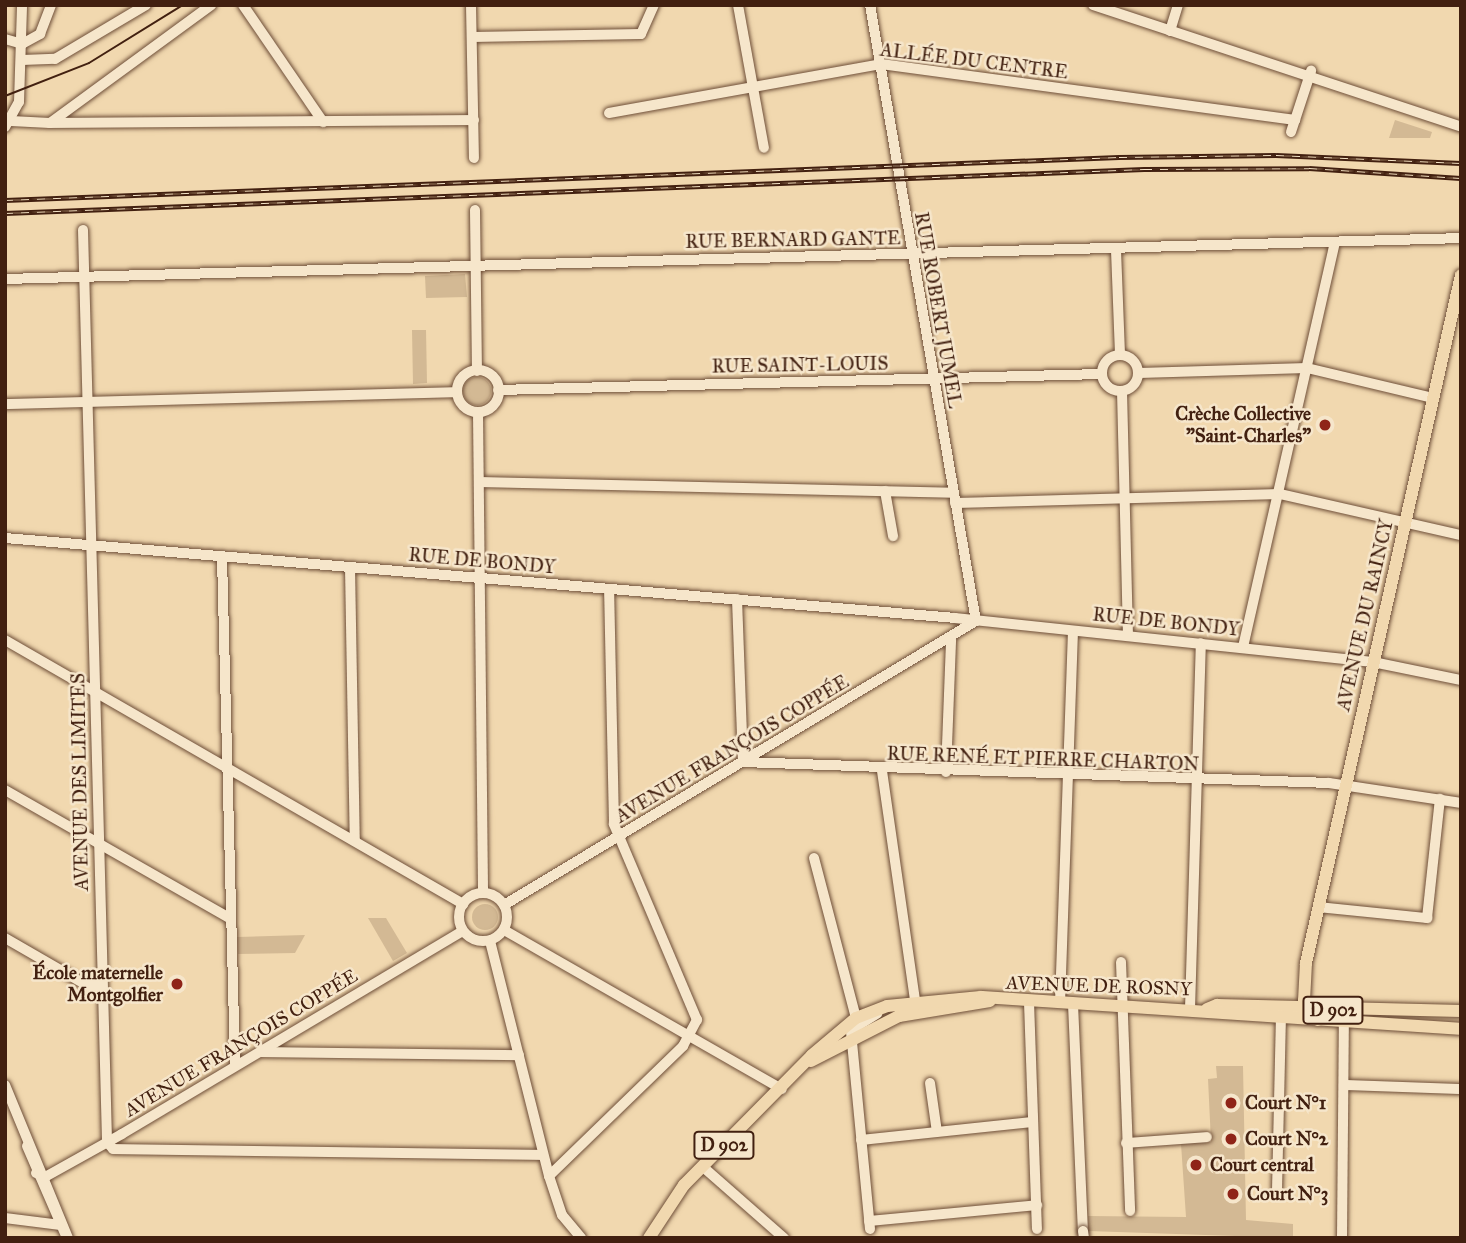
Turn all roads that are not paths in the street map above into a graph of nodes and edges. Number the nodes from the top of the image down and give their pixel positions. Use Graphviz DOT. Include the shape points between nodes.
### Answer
graph roads {
  1 [pos="22,5"];
  2 [pos="51,5"];
  3 [pos="146,5"];
  4 [pos="211,5"];
  5 [pos="243,5"];
  6 [pos="471,5"];
  7 [pos="654,5"];
  8 [pos="738,5"];
  9 [pos="870,5"];
  10 [pos="1093,5"];
  11 [pos="1113,5"];
  12 [pos="1178,5"];
  13 [pos="1171,28"];
  14 [pos="472,37"];
  15 [pos="5,39"];
  16 [pos="22,44"];
  17 [pos="22,60"];
  18 [pos="881,64"];
  19 [pos="1311,74"];
  20 [pos="753,86"];
  21 [pos="609,113"];
  22 [pos="474,120"];
  23 [pos="1295,120"];
  24 [pos="1461,121"];
  25 [pos="323,122"];
  26 [pos="50,123"];
  27 [pos="8,124"];
  28 [pos="1461,127"];
  29 [pos="1291,132"];
  30 [pos="764,148"];
  31 [pos="474,158"];
  32 [pos="475,210"];
  33 [pos="83,230"];
  34 [pos="1461,238"];
  35 [pos="1335,243"];
  36 [pos="1116,250"];
  37 [pos="910,254"];
  38 [pos="475,265"];
  39 [pos="1461,275"];
  40 [pos="84,276"];
  41 [pos="8,278"];
  42 [pos="1120,354"];
  43 [pos="1307,368"];
  44 [pos="477,371"];
  45 [pos="1139,373"];
  46 [pos="1102,374"];
  47 [pos="932,379"];
  48 [pos="498,390"];
  49 [pos="1122,391"];
  50 [pos="457,392"];
  51 [pos="1433,398"];
  52 [pos="88,400"];
  53 [pos="5,404"];
  54 [pos="478,412"];
  55 [pos="479,482"];
  56 [pos="885,491"];
  57 [pos="1280,494"];
  58 [pos="954,498"];
  59 [pos="1124,498"];
  60 [pos="1405,523"];
  61 [pos="1461,535"];
  62 [pos="893,536"];
  63 [pos="5,538"];
  64 [pos="92,545"];
  65 [pos="222,557"];
  66 [pos="350,567"];
  67 [pos="480,579"];
  68 [pos="609,589"];
  69 [pos="737,599"];
  70 [pos="955,618"];
  71 [pos="976,621"];
  72 [pos="1073,631"];
  73 [pos="1128,635"];
  74 [pos="952,638"];
  75 [pos="5,640"];
  76 [pos="1201,643"];
  77 [pos="1243,647"];
  78 [pos="1373,662"];
  79 [pos="1461,680"];
  80 [pos="96,694"];
  81 [pos="743,762"];
  82 [pos="226,768"];
  83 [pos="882,771"];
  84 [pos="946,772"];
  85 [pos="1068,777"];
  86 [pos="1195,782"];
  87 [pos="1343,785"];
  88 [pos="5,790"];
  89 [pos="1440,799"];
  90 [pos="1461,803"];
  91 [pos="618,836"];
  92 [pos="355,841"];
  93 [pos="99,844"];
  94 [pos="814,858"];
  95 [pos="483,893"];
  96 [pos="463,904"];
  97 [pos="504,905"];
  98 [pos="1318,907"];
  99 [pos="229,918"];
  100 [pos="462,930"];
  101 [pos="504,930"];
  102 [pos="5,938"];
  103 [pos="490,941"];
  104 [pos="1121,962"];
  105 [pos="1306,963"];
  106 [pos="102,986"];
  107 [pos="915,999"];
  108 [pos="990,1001"];
  109 [pos="1029,1002"];
  110 [pos="1067,1004"];
  111 [pos="1119,1005"];
  112 [pos="887,1006"];
  113 [pos="1190,1009"];
  114 [pos="1309,1010"];
  115 [pos="1336,1011"];
  116 [pos="1461,1011"];
  117 [pos="1279,1012"];
  118 [pos="856,1018"];
  119 [pos="1318,1020"];
  120 [pos="1348,1022"];
  121 [pos="876,1024"];
  122 [pos="1461,1026"];
  123 [pos="292,1033"];
  124 [pos="851,1036"];
  125 [pos="691,1037"];
  126 [pos="258,1052"];
  127 [pos="299,1053"];
  128 [pos="519,1055"];
  129 [pos="811,1061"];
  130 [pos="235,1064"];
  131 [pos="930,1083"];
  132 [pos="5,1085"];
  133 [pos="1344,1085"];
  134 [pos="782,1089"];
  135 [pos="1461,1089"];
  136 [pos="10,1111"];
  137 [pos="1032,1122"];
  138 [pos="937,1132"];
  139 [pos="122,1134"];
  140 [pos="1208,1138"];
  141 [pos="861,1140"];
  142 [pos="107,1142"];
  143 [pos="1126,1143"];
  144 [pos="131,1148"];
  145 [pos="543,1155"];
  146 [pos="702,1166"];
  147 [pos="41,1175"];
  148 [pos="549,1176"];
  149 [pos="1277,1191"];
  150 [pos="55,1202"];
  151 [pos="1037,1205"];
  152 [pos="1130,1211"];
  153 [pos="5,1217"];
  154 [pos="56,1223"];
  155 [pos="1037,1229"];
  156 [pos="1083,1234"];
  157 [pos="68,1236"];
  158 [pos="581,1238"];
  159 [pos="649,1238"];
  160 [pos="784,1238"];
  161 [pos="1342,1238"];
  1 -- 16 [label="street"];
  2 -- 16 [label="street" via="40,34"];
  3 -- 17 [label="street" via="55,60"];
  4 -- 26 [label="street"];
  5 -- 25 [label="street"];
  6 -- 14 [label="street"];
  7 -- 14 [label="street" via="641,34"];
  8 -- 20 [label="street"];
  9 -- 18 [label="street, RUE ROBERT JUMEL"];
  10 -- 13 [label="street"];
  11 -- 13 [label="street"];
  12 -- 13 [label="street"];
  13 -- 19 [label="street"];
  14 -- 22 [label="street"];
  15 -- 16 [label="street"];
  16 -- 17 [label="street"];
  17 -- 27 [label="street" via="19,102"];
  18 -- 20 [label="street, ALLÉE DU CENTRE"];
  18 -- 23 [label="street, ALLÉE DU CENTRE"];
  18 -- 37 [label="street, RUE ROBERT JUMEL"];
  19 -- 23 [label="street"];
  19 -- 24 [label="street"];
  19 -- 28 [label="street"];
  20 -- 21 [label="street, ALLÉE DU CENTRE"];
  20 -- 30 [label="street"];
  22 -- 25 [label="street"];
  22 -- 31 [label="street"];
  23 -- 29 [label="street"];
  25 -- 26 [label="street"];
  26 -- 27 [label="street"];
  32 -- 38 [label="street"];
  33 -- 40 [label="street"];
  34 -- 35 [label="street, RUE BERNARD GANTE"];
  35 -- 36 [label="street, RUE BERNARD GANTE"];
  35 -- 43 [label="street"];
  36 -- 37 [label="street, RUE BERNARD GANTE"];
  36 -- 42 [label="street"];
  37 -- 38 [label="street, RUE BERNARD GANTE"];
  37 -- 47 [label="street, RUE ROBERT JUMEL"];
  38 -- 40 [label="street, RUE BERNARD GANTE"];
  38 -- 44 [label="street"];
  39 -- 51 [label="main road, AVENUE DU RAINCY"];
  40 -- 41 [label="street, RUE BERNARD GANTE"];
  40 -- 52 [label="street, AVENUE DES LIMITES"];
  42 -- 45 [label="street" via="1135,362"];
  42 -- 46 [label="street" via="1105,363"];
  43 -- 45 [label="street"];
  43 -- 51 [label="street"];
  43 -- 57 [label="street"];
  44 -- 48 [label="street" via="489,374"];
  44 -- 50 [label="street" via="460,380"];
  45 -- 49 [label="street" via="1132,387"];
  46 -- 47 [label="street, RUE SAINT-LOUIS"];
  46 -- 49 [label="street" via="1111,388"];
  47 -- 48 [label="street, RUE SAINT-LOUIS"];
  47 -- 58 [label="street, RUE ROBERT JUMEL"];
  48 -- 54 [label="street" via="495,403"];
  49 -- 59 [label="street"];
  50 -- 52 [label="street"];
  50 -- 54 [label="street" via="461,404"];
  51 -- 60 [label="main road, AVENUE DU RAINCY"];
  52 -- 53 [label="street"];
  52 -- 64 [label="street, AVENUE DES LIMITES"];
  54 -- 55 [label="street"];
  55 -- 56 [label="street"];
  55 -- 67 [label="street"];
  56 -- 58 [label="street"];
  56 -- 62 [label="street"];
  57 -- 59 [label="street"];
  57 -- 60 [label="street"];
  57 -- 77 [label="street"];
  58 -- 59 [label="street"];
  58 -- 71 [label="street, RUE ROBERT JUMEL"];
  59 -- 73 [label="street"];
  60 -- 61 [label="street"];
  60 -- 78 [label="main road, AVENUE DU RAINCY"];
  63 -- 64 [label="street, RUE DE BONDY"];
  64 -- 65 [label="street, RUE DE BONDY"];
  64 -- 80 [label="street, AVENUE DES LIMITES"];
  65 -- 66 [label="street, RUE DE BONDY"];
  65 -- 82 [label="street"];
  66 -- 67 [label="street, RUE DE BONDY"];
  66 -- 92 [label="street"];
  67 -- 68 [label="street, RUE DE BONDY"];
  67 -- 95 [label="street"];
  68 -- 69 [label="street, RUE DE BONDY"];
  68 -- 91 [label="street"];
  69 -- 70 [label="street, RUE DE BONDY"];
  69 -- 81 [label="street"];
  70 -- 71 [label="street, RUE DE BONDY"];
  70 -- 74 [label="street"];
  71 -- 72 [label="street, RUE DE BONDY"];
  71 -- 74 [label="street, AVENUE FRANÇOIS COPPÉE"];
  72 -- 73 [label="street, RUE DE BONDY"];
  72 -- 85 [label="street"];
  73 -- 76 [label="street, RUE DE BONDY"];
  74 -- 81 [label="street, AVENUE FRANÇOIS COPPÉE"];
  74 -- 84 [label="street"];
  75 -- 80 [label="street"];
  76 -- 77 [label="street, RUE DE BONDY"];
  76 -- 86 [label="street"];
  77 -- 78 [label="street, RUE DE BONDY"];
  78 -- 79 [label="street, RUE DE BONDY"];
  78 -- 87 [label="main road, AVENUE DU RAINCY"];
  80 -- 82 [label="street"];
  80 -- 93 [label="street, AVENUE DES LIMITES"];
  81 -- 83 [label="street, RUE RENÉ ET PIERRE CHARTON"];
  81 -- 91 [label="street, AVENUE FRANÇOIS COPPÉE"];
  82 -- 92 [label="street"];
  82 -- 99 [label="street"];
  83 -- 84 [label="street, RUE RENÉ ET PIERRE CHARTON"];
  83 -- 107 [label="street"];
  84 -- 85 [label="street, RUE RENÉ ET PIERRE CHARTON"];
  85 -- 86 [label="street, RUE RENÉ ET PIERRE CHARTON"];
  85 -- 110 [label="street"];
  86 -- 87 [label="street, RUE RENÉ ET PIERRE CHARTON"];
  86 -- 113 [label="street"];
  87 -- 89 [label="street, RUE RENÉ ET PIERRE CHARTON"];
  87 -- 98 [label="main road, AVENUE DU RAINCY"];
  88 -- 93 [label="street"];
  89 -- 90 [label="street, RUE RENÉ ET PIERRE CHARTON"];
  89 -- 98 [label="street" via="1427,918"];
  91 -- 97 [label="street, AVENUE FRANÇOIS COPPÉE"];
  91 -- 125 [label="street" via="697,1020"];
  92 -- 96 [label="street"];
  93 -- 99 [label="street"];
  93 -- 106 [label="street, AVENUE DES LIMITES"];
  94 -- 118 [label="street"];
  95 -- 96 [label="street"];
  95 -- 97 [label="street"];
  96 -- 100 [label="street"];
  97 -- 101 [label="street"];
  98 -- 105 [label="main road, AVENUE DU RAINCY"];
  99 -- 130 [label="street"];
  100 -- 103 [label="street" via="478,941"];
  100 -- 123 [label="street, AVENUE FRANÇOIS COPPÉE"];
  101 -- 103 [label="street"];
  101 -- 125 [label="street"];
  102 -- 106 [label="street" via="88,986"];
  103 -- 128 [label="street"];
  104 -- 111 [label="street"];
  105 -- 114 [label="main road, AVENUE DU RAINCY" via="1303,993"];
  105 -- 117 [label="main road, AVENUE DU RAINCY" via="1293,997"];
  106 -- 142 [label="street, AVENUE DES LIMITES"];
  107 -- 108 [label="main road, AVENUE DE ROSNY / D 902"];
  107 -- 112 [label="main road, AVENUE DE ROSNY / D 902"];
  107 -- 121 [label="main road, AVENUE DE ROSNY / D 902" via="914,1006 885,1014"];
  108 -- 109 [label="main road, AVENUE DE ROSNY / D 902"];
  108 -- 121 [label="main road, AVENUE DE ROSNY / D 902"];
  109 -- 110 [label="main road, AVENUE DE ROSNY / D 902"];
  109 -- 137 [label="street"];
  110 -- 111 [label="main road, AVENUE DE ROSNY / D 902"];
  110 -- 156 [label="street"];
  111 -- 113 [label="main road, AVENUE DE ROSNY / D 902"];
  111 -- 143 [label="street"];
  112 -- 118 [label="main road, AVENUE DE ROSNY / D 902"];
  112 -- 124 [label="street" via="851,1030"];
  113 -- 117 [label="main road, AVENUE DE ROSNY / D 902"];
  114 -- 115 [label="main road, AVENUE DE ROSNY / D 902"];
  114 -- 117 [label="main road, AVENUE DE ROSNY / D 902"];
  114 -- 119 [label="main road"];
  115 -- 116 [label="main road, AVENUE DE ROSNY / D 902"];
  115 -- 120 [label="street"];
  117 -- 119 [label="main road, AVENUE DE ROSNY / D 902"];
  117 -- 149 [label="street"];
  118 -- 129 [label="main road, AVENUE DE ROSNY / D 902"];
  119 -- 120 [label="main road, AVENUE DE ROSNY / D 902"];
  120 -- 122 [label="main road, AVENUE DE ROSNY / D 902"];
  120 -- 133 [label="street"];
  121 -- 124 [label="main road, AVENUE DE ROSNY / D 902"];
  123 -- 126 [label="street, AVENUE FRANÇOIS COPPÉE"];
  123 -- 127 [label="street" via="289,1045"];
  124 -- 129 [label="main road, AVENUE DE ROSNY / D 902"];
  124 -- 141 [label="street"];
  125 -- 134 [label="street"];
  125 -- 148 [label="street"];
  126 -- 127 [label="street"];
  126 -- 130 [label="street, AVENUE FRANÇOIS COPPÉE"];
  127 -- 128 [label="street"];
  128 -- 145 [label="street"];
  129 -- 134 [label="main road, AVENUE DE ROSNY / D 902"];
  130 -- 139 [label="street, AVENUE FRANÇOIS COPPÉE"];
  131 -- 138 [label="street"];
  132 -- 136 [label="street"];
  133 -- 135 [label="street"];
  133 -- 161 [label="street" via="1338,1174"];
  134 -- 146 [label="main road, AVENUE DE ROSNY / D 902"];
  136 -- 147 [label="street"];
  137 -- 138 [label="street"];
  137 -- 151 [label="street"];
  138 -- 141 [label="street"];
  139 -- 142 [label="street, AVENUE FRANÇOIS COPPÉE"];
  139 -- 144 [label="street"];
  140 -- 143 [label="street"];
  141 -- 151 [label="street" via="870,1225"];
  142 -- 144 [label="street" via="113,1149"];
  142 -- 147 [label="street, AVENUE FRANÇOIS COPPÉE"];
  143 -- 152 [label="street"];
  144 -- 145 [label="street"];
  145 -- 148 [label="street"];
  146 -- 159 [label="main road, AVENUE DE ROSNY / D 902"];
  146 -- 160 [label="street"];
  147 -- 150 [label="street"];
  147 -- 154 [label="street"];
  148 -- 158 [label="street" via="562,1215"];
  150 -- 154 [label="street"];
  150 -- 157 [label="street"];
  151 -- 155 [label="street"];
  153 -- 154 [label="street"];
  154 -- 157 [label="street"];
}
